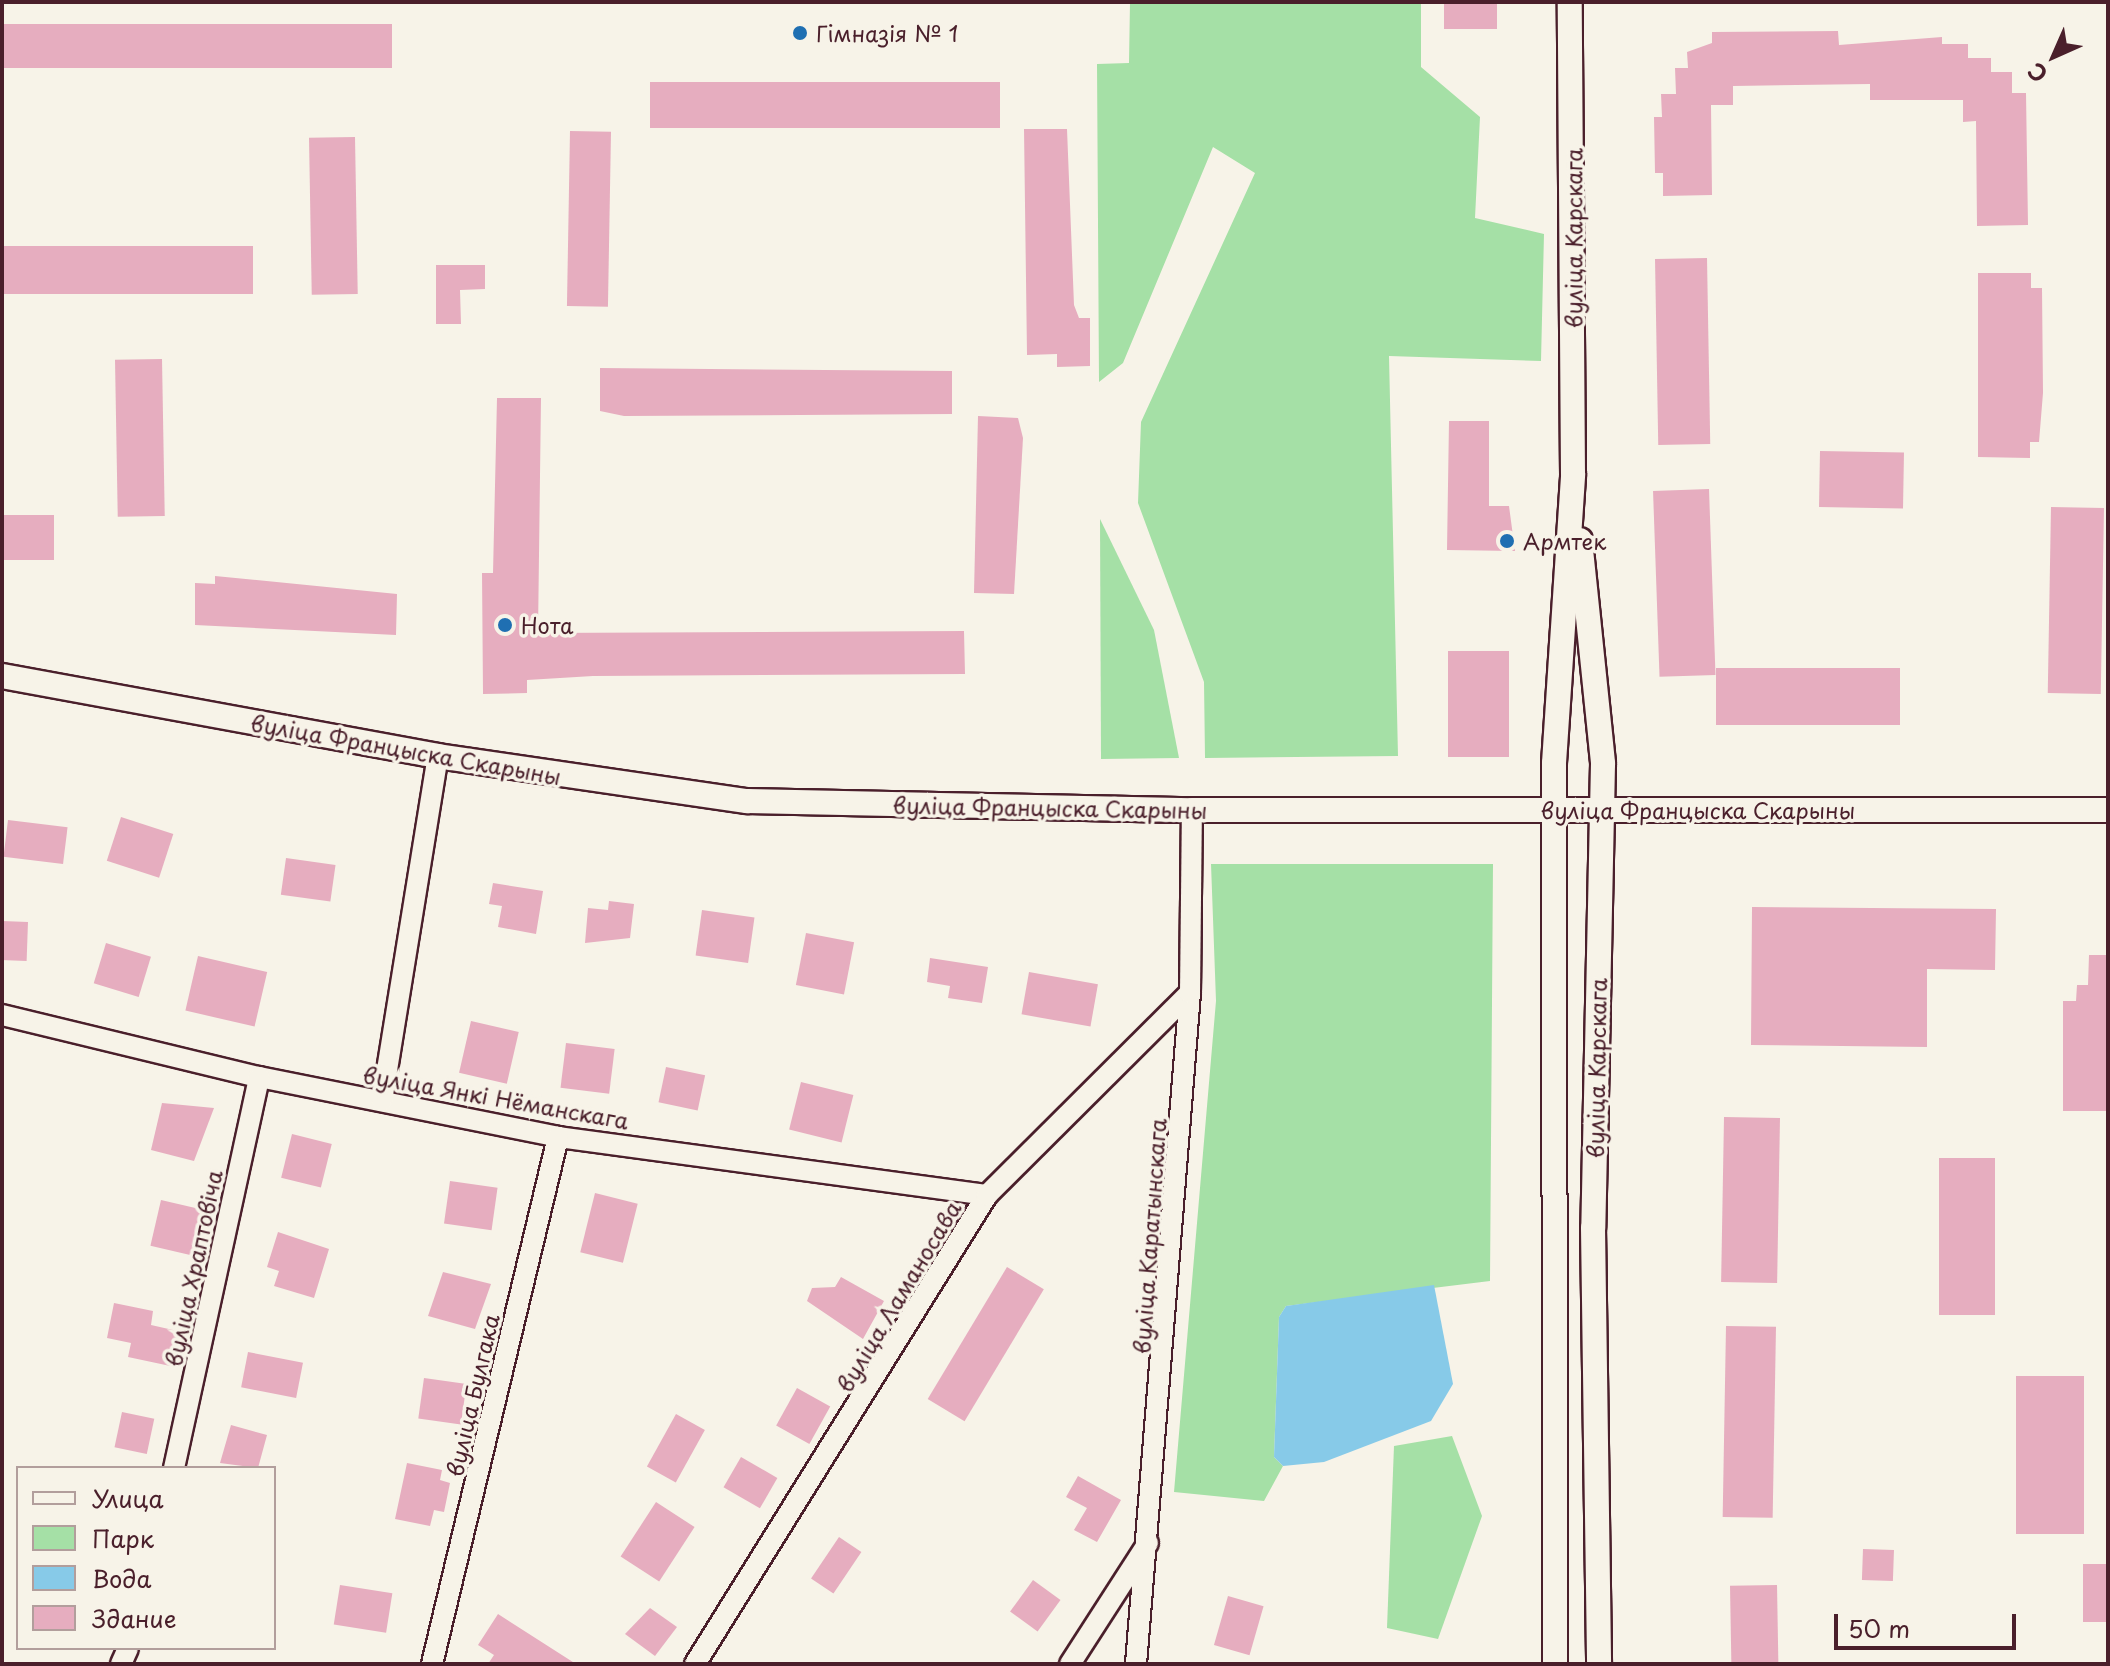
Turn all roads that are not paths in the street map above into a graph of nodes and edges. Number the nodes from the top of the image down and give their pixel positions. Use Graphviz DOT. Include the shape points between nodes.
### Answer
graph roads {
  1 [pos="1570,2"];
  2 [pos="1573,474"];
  3 [pos="2,676"];
  4 [pos="438,756"];
  5 [pos="1554,809"];
  6 [pos="1601,809"];
  7 [pos="1192,810"];
  8 [pos="2108,810"];
  9 [pos="1190,993"];
  10 [pos="2,1015"];
  11 [pos="259,1077"];
  12 [pos="382,1101"];
  13 [pos="558,1137"];
  14 [pos="987,1195"];
  15 [pos="174,1466"];
  16 [pos="1151,1538"];
  17 [pos="432,1664"];
  18 [pos="695,1664"];
  19 [pos="1070,1664"];
  20 [pos="1136,1664"];
  21 [pos="1555,1664"];
  22 [pos="1599,1664"];
  1 -- 2 [label="street, вуліца Карскага"];
  2 -- 5 [label="street, вуліца Карскага"];
  2 -- 6 [label="street, вуліца Карскага"];
  3 -- 4 [label="street, вуліца Францыска Скарыны"];
  4 -- 7 [label="street, вуліца Францыска Скарыны" via="747,801"];
  4 -- 12 [label="street"];
  5 -- 6 [label="street, вуліца Францыска Скарыны"];
  5 -- 7 [label="street, вуліца Францыска Скарыны"];
  5 -- 21 [label="street, вуліца Карскага"];
  6 -- 8 [label="street, вуліца Францыска Скарыны"];
  6 -- 22 [label="street, вуліца Карскага" via="1592,1550"];
  7 -- 9 [label="street, вуліца Каратынскага"];
  9 -- 14 [label="street, вуліца Ламаносава"];
  9 -- 16 [label="street, вуліца Каратынскага"];
  10 -- 11 [label="street, вуліца Янкі Нёманскага"];
  11 -- 12 [label="street, вуліца Янкі Нёманскага"];
  11 -- 15 [label="street, вуліца Храптовіча"];
  12 -- 13 [label="street, вуліца Янкі Нёманскага"];
  13 -- 14 [label="street, вуліца Янкі Нёманскага"];
  13 -- 17 [label="street, вуліца Булгака"];
  14 -- 18 [label="street, вуліца Ламаносава"];
  16 -- 19 [label="street"];
  16 -- 20 [label="street, вуліца Каратынскага"];
}
